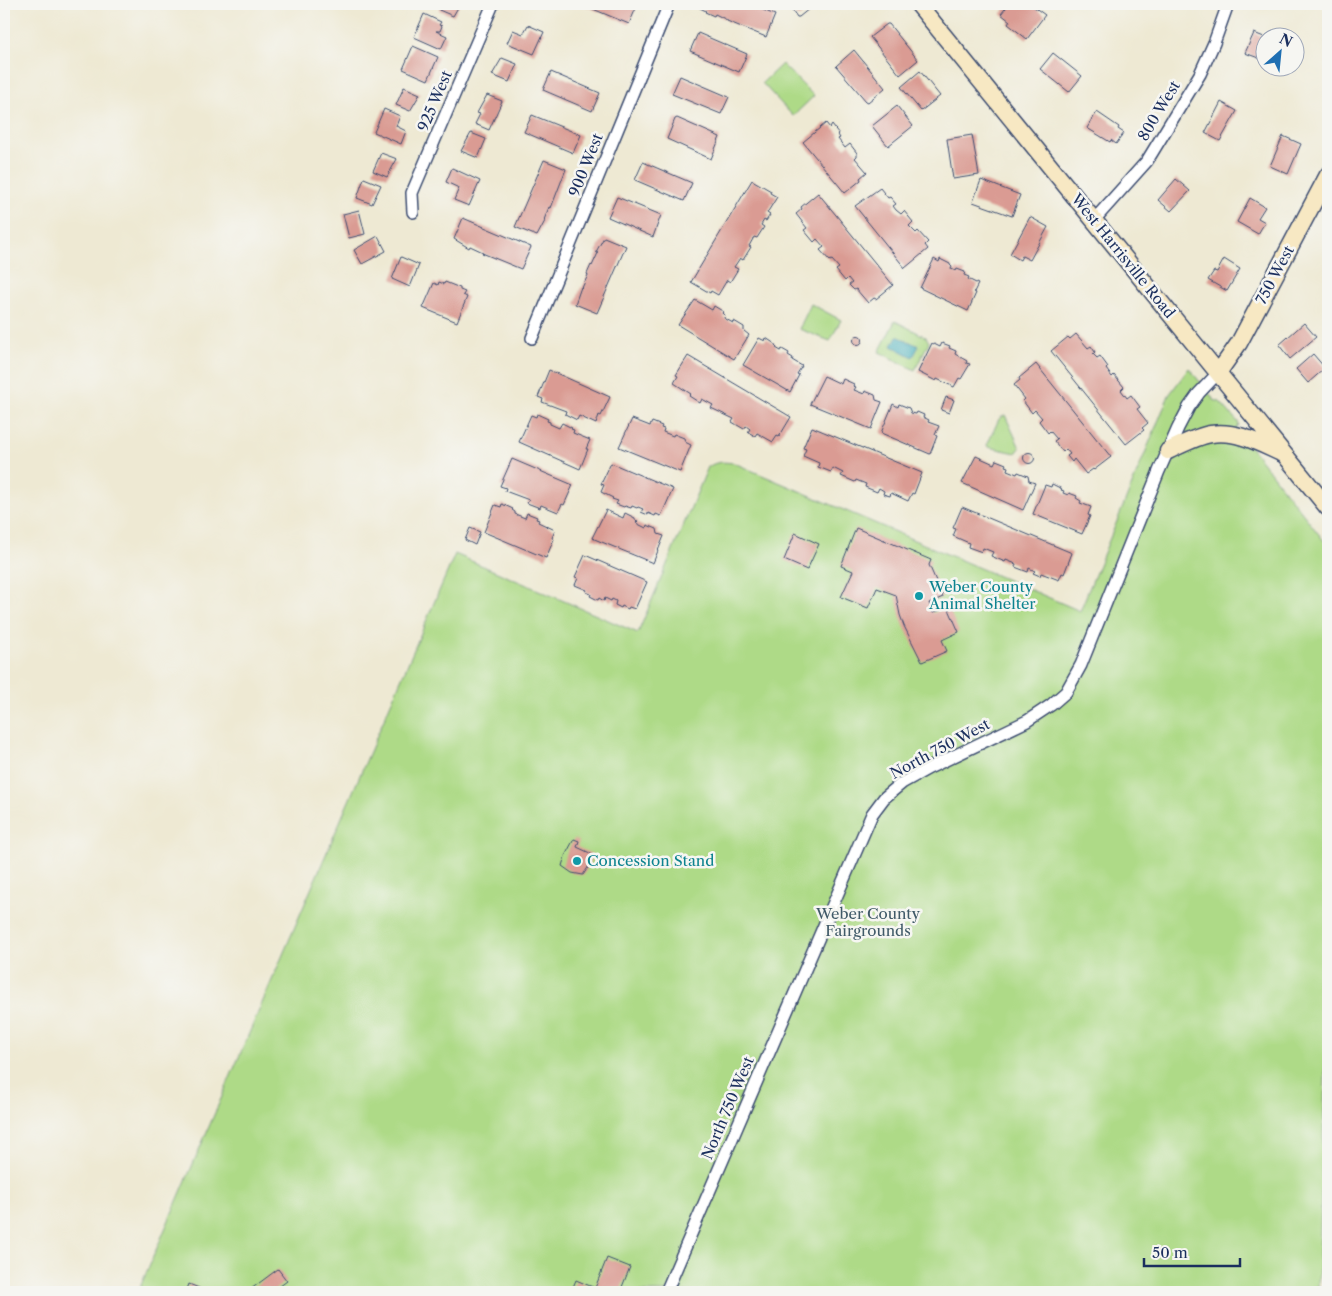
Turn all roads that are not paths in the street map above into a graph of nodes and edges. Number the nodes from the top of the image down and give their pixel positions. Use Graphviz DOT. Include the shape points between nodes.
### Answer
graph roads {
  1 [pos="493,4"];
  2 [pos="669,4"];
  3 [pos="918,4"];
  4 [pos="1228,4"];
  5 [pos="1328,175"];
  6 [pos="413,212"];
  7 [pos="1094,220"];
  8 [pos="532,338"];
  9 [pos="1218,373"];
  10 [pos="1168,451"];
  11 [pos="1284,454"];
  12 [pos="1328,508"];
  13 [pos="666,1292"];
  1 -- 6 [label="street, 925 West" via="412,193"];
  2 -- 8 [label="street, 900 West"];
  3 -- 7 [label="main road, West Harrisville Road"];
  4 -- 7 [label="street, 800 West" via="1200,74 1147,161"];
  5 -- 9 [label="main road, 750 West" via="1239,343"];
  7 -- 9 [label="main road, West Harrisville Road"];
  9 -- 10 [label="street, North 750 West" via="1189,407"];
  9 -- 11 [label="main road, West Harrisville Road"];
  10 -- 11 [label="main road" via="1210,434 1226,434 1246,438"];
  10 -- 13 [label="street, North 750 West" via="1081,665 1066,692 1027,721 902,783 884,798 872,814"];
  11 -- 12 [label="main road, West Harrisville Road"];
}
